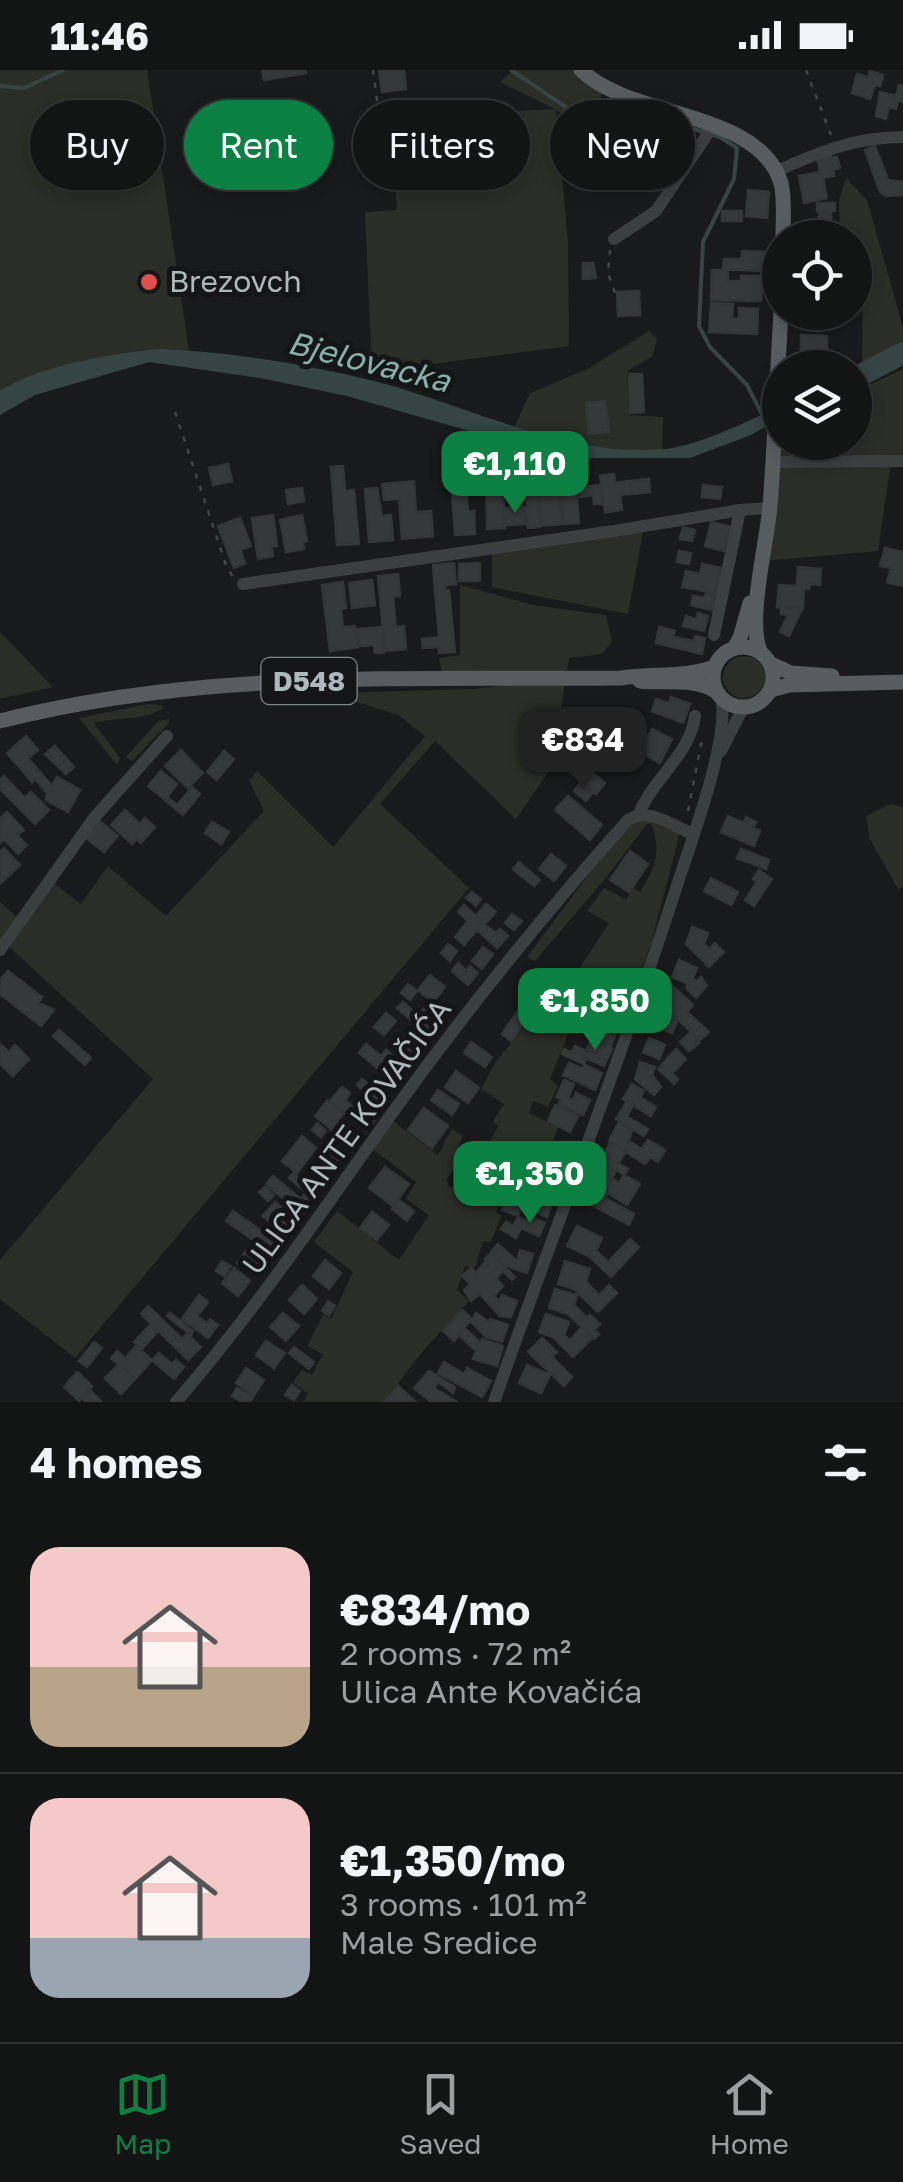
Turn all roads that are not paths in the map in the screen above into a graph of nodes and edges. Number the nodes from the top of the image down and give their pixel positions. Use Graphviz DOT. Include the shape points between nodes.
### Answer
graph roads {
  1 [pos="581,70"];
  2 [pos="713,126"];
  3 [pos="903,137"];
  4 [pos="776,171"];
  5 [pos="783,220"];
  6 [pos="614,239"];
  7 [pos="779,330"];
  8 [pos="903,461"];
  9 [pos="772,462"];
  10 [pos="770,508"];
  11 [pos="740,510"];
  12 [pos="763,561"];
  13 [pos="243,584"];
  14 [pos="714,635"];
  15 [pos="734,648"];
  16 [pos="766,658"];
  17 [pos="714,667"];
  18 [pos="621,678"];
  19 [pos="880,682"];
  20 [pos="903,682"];
  21 [pos="771,690"];
  22 [pos="719,694"];
  23 [pos="747,707"];
  24 [pos="695,716"];
  25 [pos="0,721"];
  26 [pos="167,736"];
  27 [pos="713,767"];
  28 [pos="639,814"];
  29 [pos="694,835"];
  30 [pos="0,950"];
  31 [pos="176,1402"];
  32 [pos="494,1402"];
  1 -- 2 [label="main road" via="605,90"];
  2 -- 4 [label="main road" via="761,152"];
  2 -- 6 [label="street" via="656,212"];
  3 -- 4 [label="street" via="835,146"];
  4 -- 5 [label="main road"];
  7 -- 9 [label="main road"];
  8 -- 9 [label="street"];
  9 -- 10 [label="main road"];
  10 -- 11 [label="street"];
  10 -- 12 [label="main road"];
  11 -- 13 [label="street"];
  11 -- 14 [label="street"];
  12 -- 15 [label="main road"];
  12 -- 16 [label="main road" via="755,630"];
  15 -- 16 [label="main road" via="752,647"];
  15 -- 17 [label="main road"];
  16 -- 19 [label="main road" via="792,673"];
  16 -- 21 [label="main road"];
  17 -- 18 [label="main road, D548"];
  17 -- 22 [label="main road"];
  18 -- 22 [label="main road, D548" via="709,686"];
  18 -- 25 [label="main road, D548" via="230,684 104,699"];
  19 -- 20 [label="main road"];
  19 -- 21 [label="main road"];
  21 -- 23 [label="main road"];
  22 -- 23 [label="main road, D548"];
  22 -- 27 [label="street"];
  23 -- 27 [label="street"];
  24 -- 28 [label="street, ULICA ANTE KOVAČIĆA" via="683,750"];
  26 -- 30 [label="street" via="94,818"];
  27 -- 29 [label="street"];
  28 -- 29 [label="street"];
  28 -- 31 [label="street, ULICA ANTE KOVAČIĆA" via="479,998 273,1282"];
  29 -- 32 [label="street"];
}
